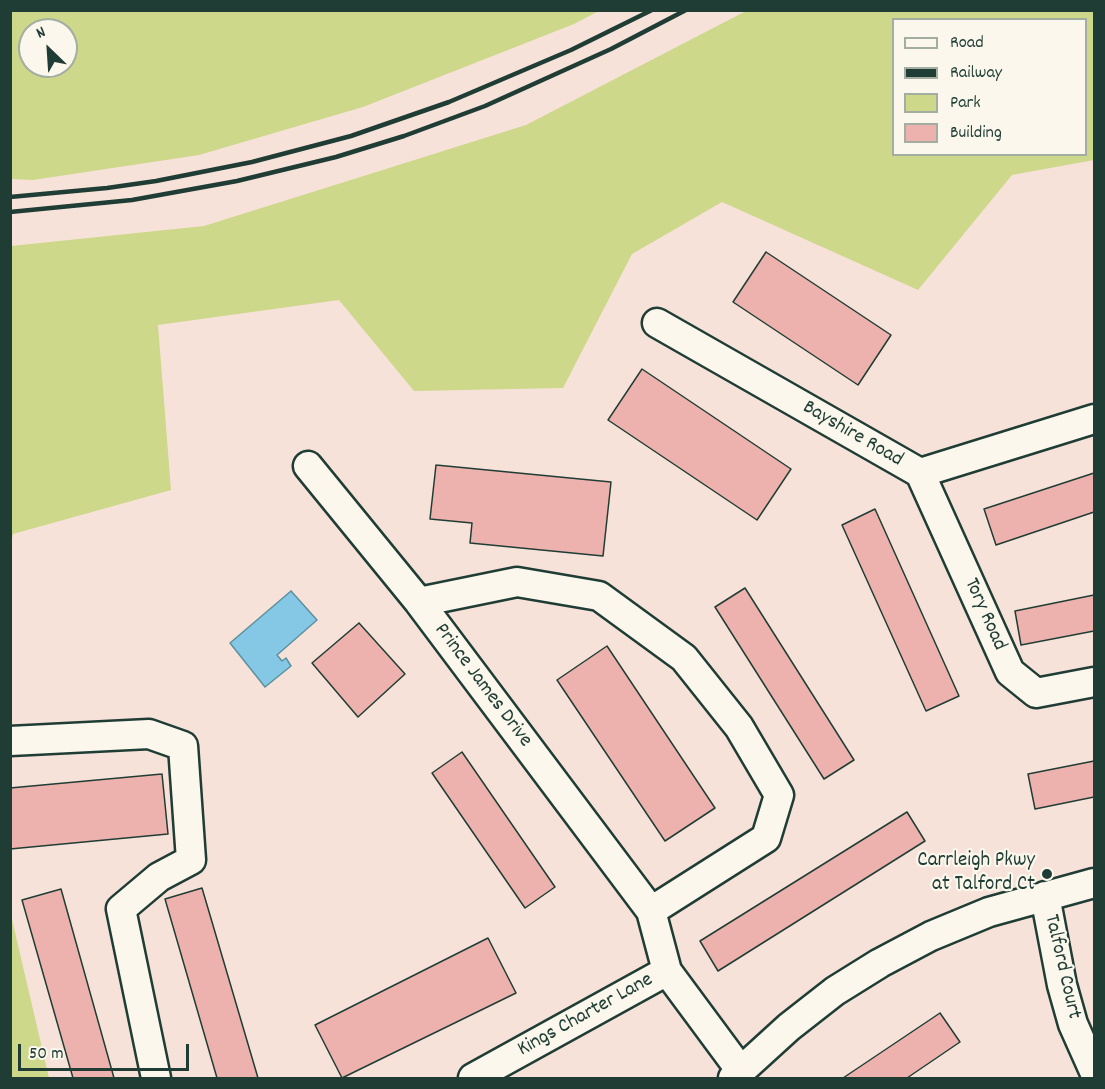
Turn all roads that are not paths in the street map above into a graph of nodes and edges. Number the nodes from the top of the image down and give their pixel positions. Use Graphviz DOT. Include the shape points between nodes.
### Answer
graph roads {
  1 [pos="657,322"];
  2 [pos="1095,419"];
  3 [pos="308,466"];
  4 [pos="920,473"];
  5 [pos="419,602"];
  6 [pos="1095,682"];
  7 [pos="10,741"];
  8 [pos="1095,883"];
  9 [pos="1045,896"];
  10 [pos="651,911"];
  11 [pos="667,971"];
  12 [pos="1095,1071"];
  13 [pos="737,1075"];
  14 [pos="156,1078"];
  15 [pos="473,1078"];
  1 -- 4 [label="street, Bayshire Road"];
  2 -- 4 [label="street, Bayshire Road"];
  3 -- 5 [label="street, Prince James Drive"];
  4 -- 6 [label="street, Tory Road" via="1010,672 1036,693"];
  5 -- 10 [label="street, Prince James Drive"];
  5 -- 10 [label="street" via="517,582 599,596 684,658 739,727 779,795 765,838"];
  7 -- 14 [label="street" via="149,734 183,746 191,860 159,877 121,909"];
  8 -- 9 [label="street"];
  9 -- 12 [label="street, Talford Court" via="1073,1024"];
  9 -- 13 [label="street" via="989,912 880,963 789,1027"];
  10 -- 11 [label="street"];
  11 -- 13 [label="street"];
  11 -- 15 [label="street, Kings Charter Lane"];
}
